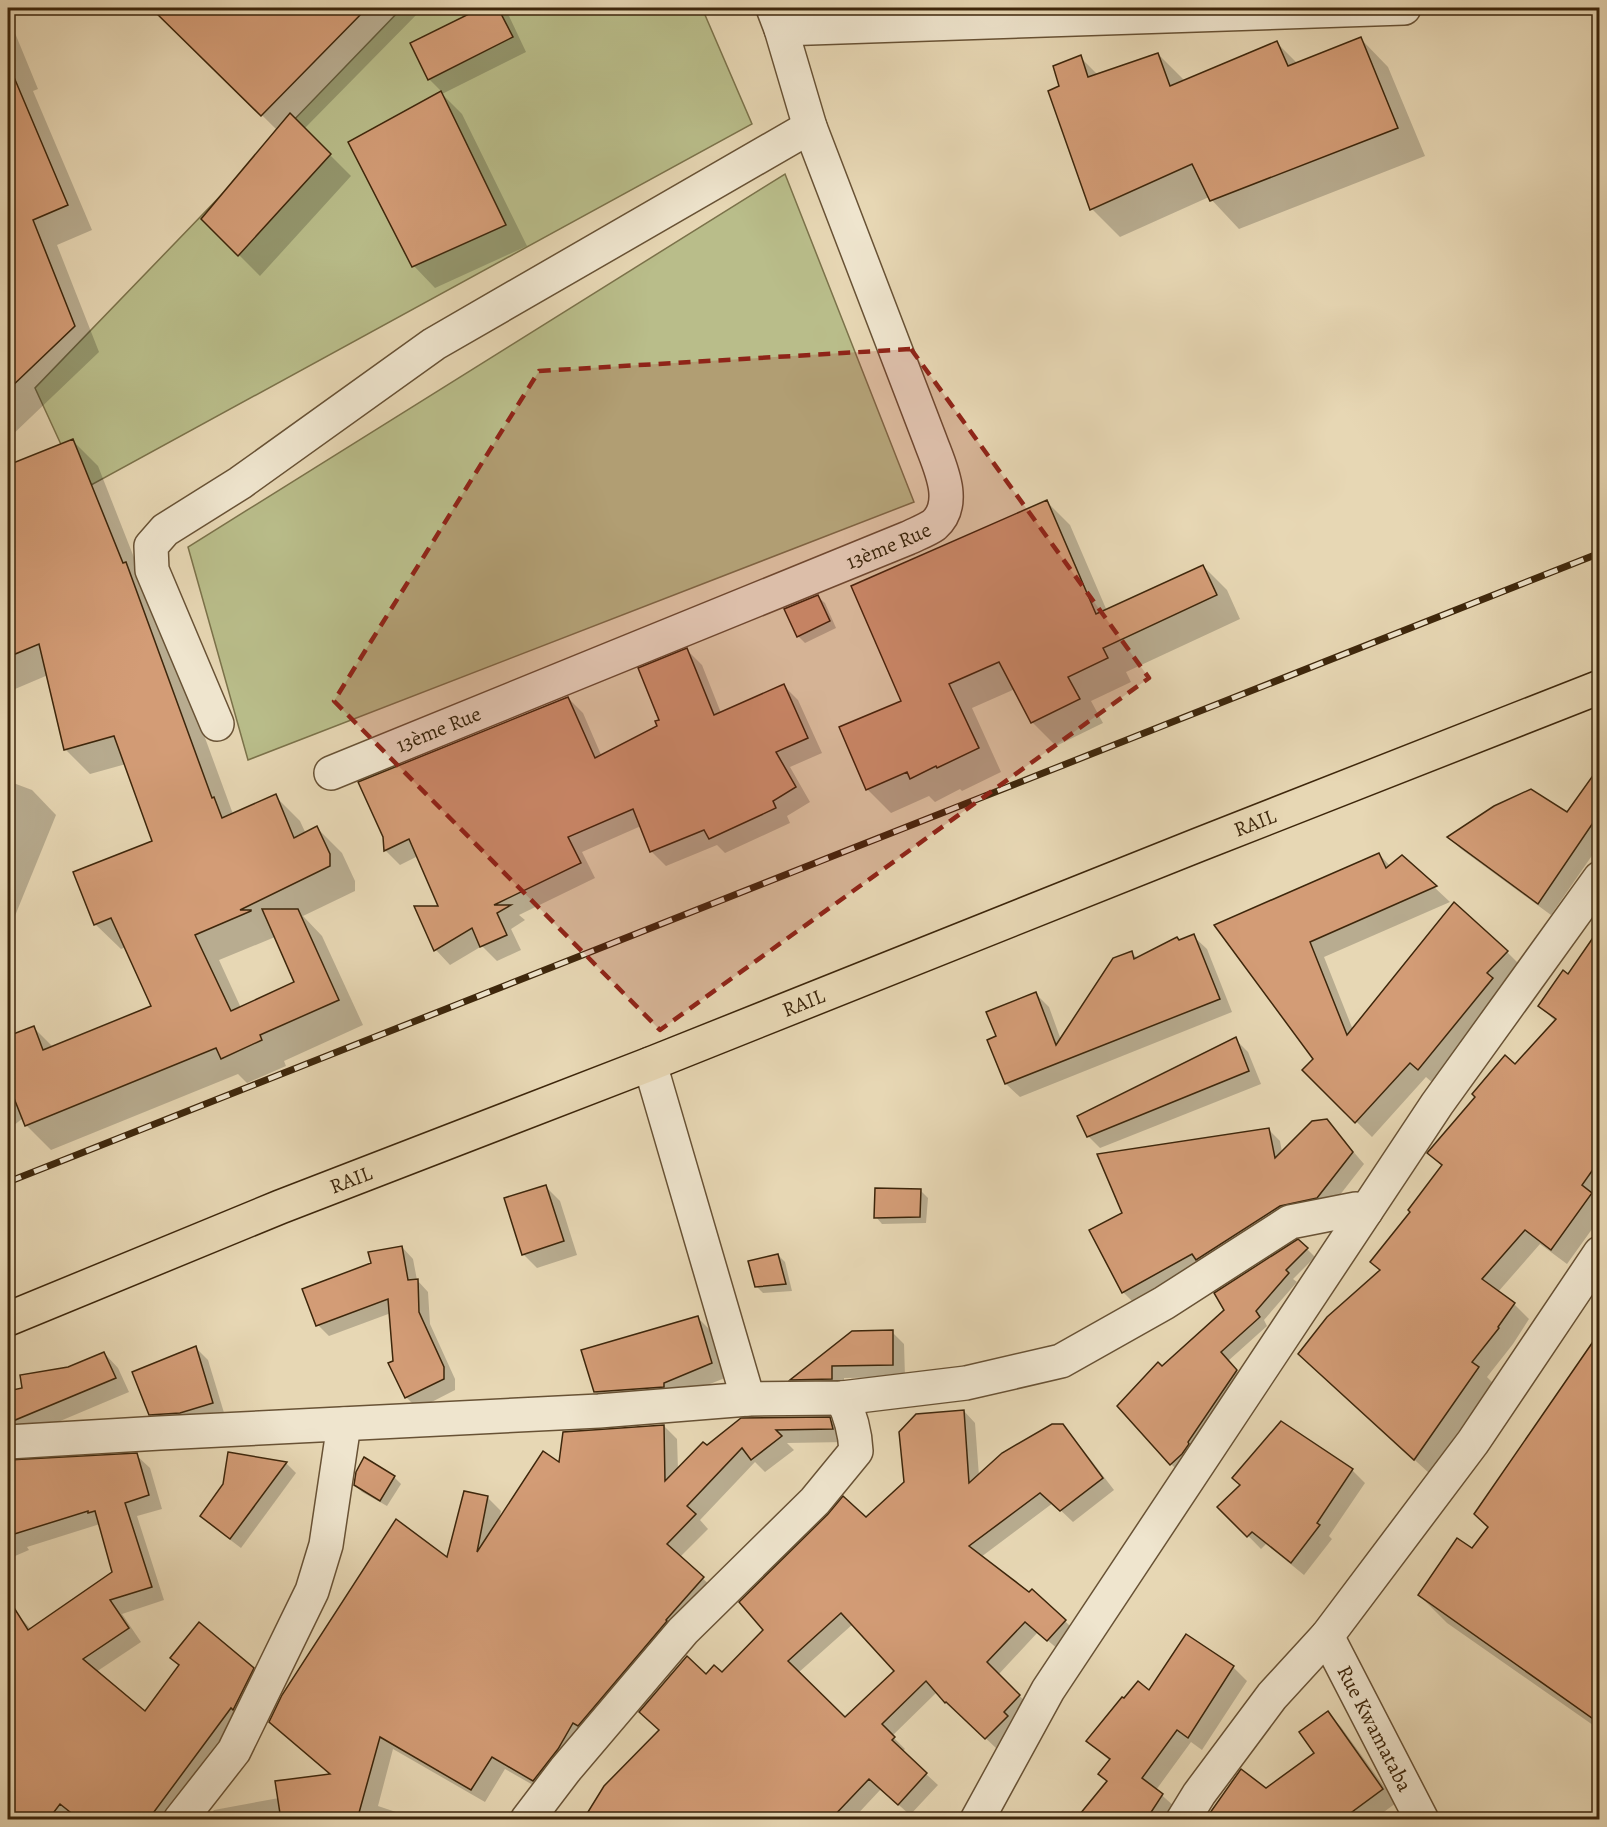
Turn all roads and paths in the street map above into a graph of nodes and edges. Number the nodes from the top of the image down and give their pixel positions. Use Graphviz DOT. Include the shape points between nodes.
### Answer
graph roads {
  1 [pos="1404,8"];
  2 [pos="777,18"];
  3 [pos="810,127"];
  4 [pos="1599,687"];
  5 [pos="218,724"];
  6 [pos="332,773"];
  7 [pos="1599,878"];
  8 [pos="650,1064"];
  9 [pos="1366,1211"];
  10 [pos="1597,1269"];
  11 [pos="8,1319"];
  12 [pos="842,1398"];
  13 [pos="748,1399"];
  14 [pos="344,1424"];
  15 [pos="8,1442"];
  16 [pos="1327,1636"];
  17 [pos="180,1820"];
  18 [pos="527,1820"];
  19 [pos="977,1820"];
  20 [pos="1183,1820"];
  21 [pos="1422,1820"];
  1 -- 2 [label="street"];
  2 -- 3 [label="street, 13ème Rue"];
  3 -- 5 [label="street" via="434,344 240,483 165,530 151,546 152,570"];
  3 -- 6 [label="street, 13ème Rue" via="946,485 944,512 933,525 908,538"];
  4 -- 8 [label="main road, RAIL"];
  7 -- 9 [label="street" via="1437,1104"];
  8 -- 11 [label="main road, RAIL" via="269,1211"];
  8 -- 13 [label="street"];
  9 -- 12 [label="street" via="1356,1209 1290,1222 1164,1303 1061,1361 966,1383"];
  9 -- 19 [label="street" via="1047,1690"];
  10 -- 16 [label="street"];
  12 -- 13 [label="street"];
  12 -- 18 [label="street" via="853,1425 856,1451 815,1501 683,1631"];
  13 -- 14 [label="street"];
  14 -- 15 [label="street"];
  14 -- 17 [label="street" via="326,1545 312,1591 234,1751"];
  16 -- 20 [label="street" via="1272,1696"];
  16 -- 21 [label="street, Rue Kwamataba"];
}
